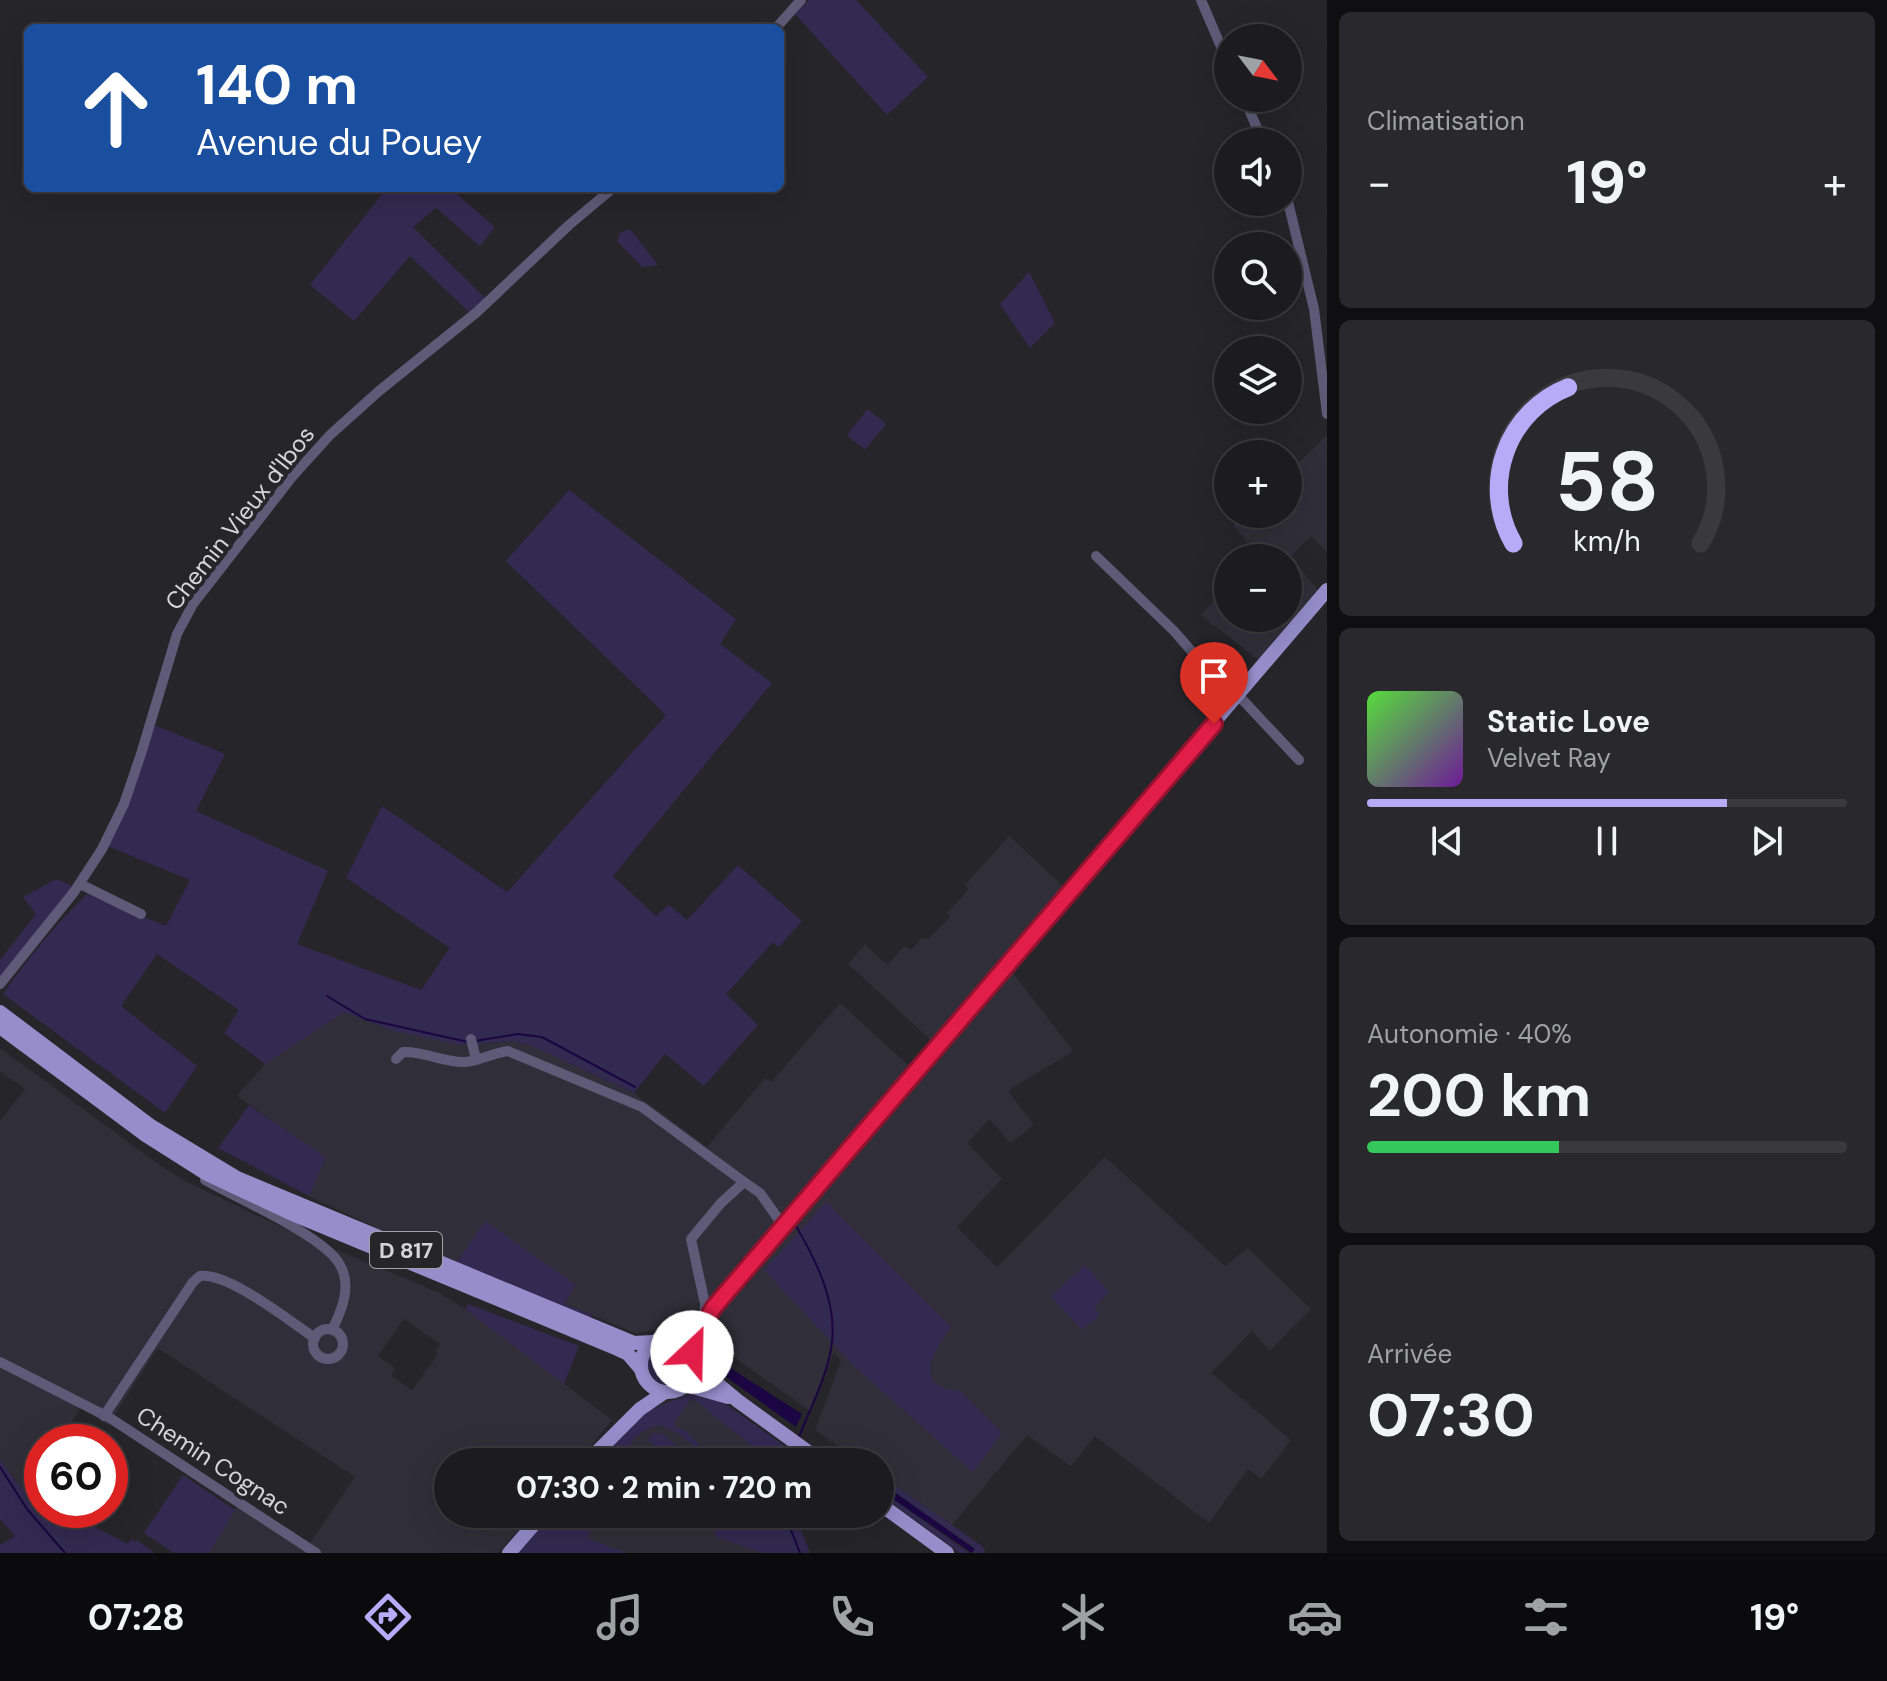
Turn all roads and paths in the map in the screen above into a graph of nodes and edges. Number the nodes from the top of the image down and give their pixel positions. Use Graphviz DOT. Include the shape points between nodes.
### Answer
graph roads {
  1 [pos="801,0"];
  2 [pos="1201,0"];
  3 [pos="779,24"];
  4 [pos="1214,30"];
  5 [pos="608,192"];
  6 [pos="1291,216"];
  7 [pos="1327,414"];
  8 [pos="1096,556"];
  9 [pos="1327,590"];
  10 [pos="1236,698"];
  11 [pos="1299,760"];
  12 [pos="80,884"];
  13 [pos="141,914"];
  14 [pos="0,984"];
  15 [pos="1,1018"];
  16 [pos="472,1041"];
  17 [pos="396,1059"];
  18 [pos="476,1059"];
  19 [pos="144,1134"];
  20 [pos="744,1182"];
  21 [pos="784,1227"];
  22 [pos="709,1311"];
  23 [pos="332,1330"];
  24 [pos="315,1338"];
  25 [pos="676,1338"];
  26 [pos="653,1342"];
  27 [pos="694,1359"];
  28 [pos="0,1362"];
  29 [pos="640,1368"];
  30 [pos="647,1383"];
  31 [pos="686,1385"];
  32 [pos="665,1392"];
  33 [pos="738,1401"];
  34 [pos="640,1409"];
  35 [pos="104,1416"];
  36 [pos="601,1448"];
  37 [pos="803,1448"];
  38 [pos="894,1514"];
  39 [pos="531,1528"];
  40 [pos="316,1553"];
  41 [pos="510,1553"];
  42 [pos="947,1553"];
  1 -- 3 [label="street"];
  2 -- 4 [label="street"];
  5 -- 12 [label="street, Chemin Vieux d'Ibos" via="477,312 330,435 193,604 177,634 124,804"];
  6 -- 7 [label="street" via="1314,309"];
  8 -- 10 [label="street"];
  9 -- 10 [label="main road"];
  10 -- 11 [label="street"];
  10 -- 21 [label="main road"];
  12 -- 13 [label="street"];
  12 -- 14 [label="street, Chemin Vieux d'Ibos"];
  15 -- 19 [label="main road, D 817"];
  15 -- 26 [label="main road, D 817" via="151,1126 237,1178 634,1343"];
  16 -- 18 [label="street"];
  17 -- 18 [label="street" via="415,1051 464,1062"];
  18 -- 20 [label="street" via="508,1051 642,1107"];
  19 -- 23 [label="street" via="201,1177 332,1254 343,1271 346,1292"];
  19 -- 29 [label="main road, D 817" via="249,1195 613,1347"];
  20 -- 21 [label="street" via="760,1193"];
  20 -- 22 [label="street" via="691,1239"];
  21 -- 22 [label="main road"];
  22 -- 25 [label="main road"];
  22 -- 27 [label="main road"];
  23 -- 24 [label="street"];
  23 -- 24 [label="street" via="343,1345 336,1357 318,1356"];
  24 -- 35 [label="street" via="240,1289 200,1276"];
  25 -- 26 [label="main road"];
  25 -- 27 [label="main road"];
  26 -- 29 [label="main road" via="643,1353"];
  27 -- 31 [label="main road" via="694,1373"];
  27 -- 33 [label="main road"];
  28 -- 35 [label="street, Chemin Cognac"];
  29 -- 30 [label="main road"];
  30 -- 32 [label="main road"];
  30 -- 34 [label="main road"];
  31 -- 32 [label="main road"];
  31 -- 33 [label="main road"];
  32 -- 34 [label="main road"];
  33 -- 37 [label="main road"];
  34 -- 36 [label="main road"];
  35 -- 40 [label="street, Chemin Cognac"];
  38 -- 42 [label="main road"];
  39 -- 41 [label="main road"];
}
